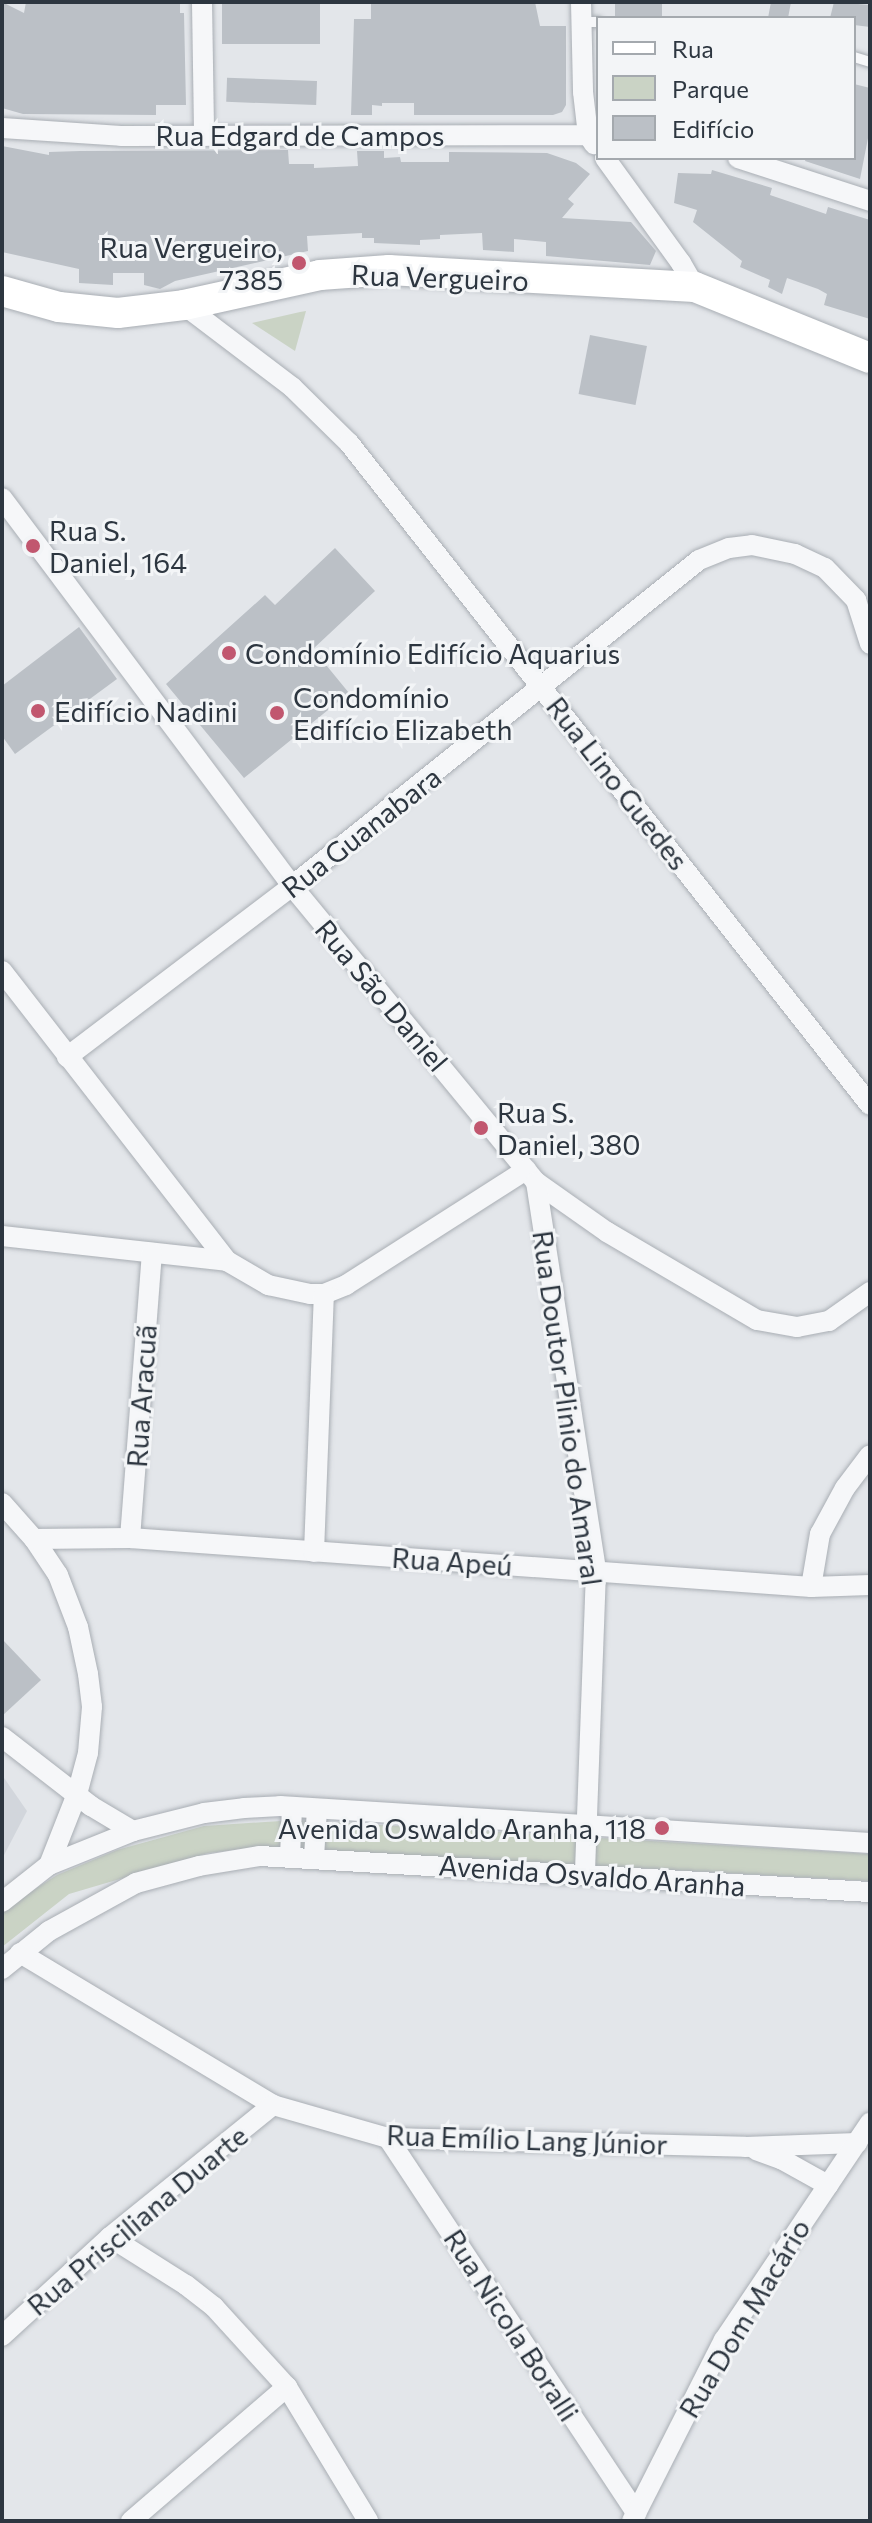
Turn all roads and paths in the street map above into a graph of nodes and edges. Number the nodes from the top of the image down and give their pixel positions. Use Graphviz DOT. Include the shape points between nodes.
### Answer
graph roads {
  1 [pos="202,2"];
  2 [pos="587,16"];
  3 [pos="2,128"];
  4 [pos="204,136"];
  5 [pos="595,139"];
  6 [pos="606,160"];
  7 [pos="744,160"];
  8 [pos="870,201"];
  9 [pos="695,287"];
  10 [pos="2,291"];
  11 [pos="184,305"];
  12 [pos="870,358"];
  13 [pos="2,498"];
  14 [pos="870,644"];
  15 [pos="543,687"];
  16 [pos="292,886"];
  17 [pos="2,971"];
  18 [pos="67,1057"];
  19 [pos="870,1105"];
  20 [pos="531,1176"];
  21 [pos="2,1236"];
  22 [pos="152,1253"];
  23 [pos="227,1261"];
  24 [pos="870,1292"];
  25 [pos="324,1294"];
  26 [pos="870,1455"];
  27 [pos="2,1503"];
  28 [pos="130,1538"];
  29 [pos="34,1539"];
  30 [pos="314,1552"];
  31 [pos="596,1571"];
  32 [pos="870,1585"];
  33 [pos="811,1587"];
  34 [pos="2,1737"];
  35 [pos="77,1794"];
  36 [pos="292,1807"];
  37 [pos="317,1809"];
  38 [pos="587,1826"];
  39 [pos="133,1831"];
  40 [pos="870,1843"];
  41 [pos="290,1857"];
  42 [pos="314,1857"];
  43 [pos="49,1865"];
  44 [pos="585,1874"];
  45 [pos="870,1892"];
  46 [pos="2,1902"];
  47 [pos="20,1953"];
  48 [pos="2,1969"];
  49 [pos="273,2105"];
  50 [pos="870,2123"];
  51 [pos="388,2138"];
  52 [pos="857,2143"];
  53 [pos="745,2147"];
  54 [pos="828,2185"];
  55 [pos="110,2237"];
  56 [pos="2,2336"];
  57 [pos="287,2387"];
  58 [pos="634,2517"];
  59 [pos="131,2521"];
  60 [pos="368,2521"];
  1 -- 4 [label="street"];
  2 -- 5 [label="street"];
  3 -- 4 [label="street, Rua Edgard de Campos"];
  4 -- 5 [label="street, Rua Edgard de Campos"];
  6 -- 9 [label="street"];
  7 -- 8 [label="street"];
  9 -- 11 [label="main road, Rua Vergueiro" via="389,270 320,275"];
  9 -- 12 [label="main road, Rua Vergueiro"];
  10 -- 11 [label="main road, Rua Vergueiro" via="59,307 118,313"];
  11 -- 15 [label="street, Rua Lino Guedes" via="292,387 349,443"];
  13 -- 16 [label="street, Rua São Daniel"];
  14 -- 15 [label="street, Rua Guanabara" via="856,600 825,568 771,547 729,548 699,560"];
  15 -- 16 [label="street, Rua Guanabara"];
  15 -- 19 [label="street, Rua Lino Guedes"];
  16 -- 18 [label="street, Rua Guanabara"];
  16 -- 20 [label="street, Rua São Daniel"];
  17 -- 18 [label="street"];
  18 -- 23 [label="street"];
  20 -- 24 [label="street, Rua São Daniel" via="607,1232 757,1320 797,1327 829,1321"];
  20 -- 25 [label="street"];
  20 -- 31 [label="street, Rua Doutor Plinio do Amaral"];
  21 -- 22 [label="street"];
  22 -- 23 [label="street"];
  22 -- 28 [label="street, Rua Aracuã"];
  23 -- 25 [label="street" via="268,1285"];
  25 -- 30 [label="street"];
  26 -- 33 [label="street" via="820,1534"];
  27 -- 29 [label="street"];
  28 -- 29 [label="street, Rua Apeú"];
  28 -- 30 [label="street, Rua Apeú"];
  29 -- 35 [label="street" via="58,1575 85,1652 92,1707"];
  30 -- 31 [label="street, Rua Apeú"];
  31 -- 33 [label="street, Rua Apeú"];
  31 -- 38 [label="street, Rua Doutor Plinio do Amaral"];
  32 -- 33 [label="street, Rua Apeú"];
  34 -- 35 [label="street"];
  35 -- 39 [label="street"];
  35 -- 43 [label="street"];
  36 -- 37 [label="street, Avenida Osvaldo Aranha"];
  36 -- 39 [label="street, Avenida Osvaldo Aranha" via="204,1813"];
  36 -- 41 [label="street"];
  37 -- 38 [label="street, Avenida Osvaldo Aranha"];
  37 -- 42 [label="street"];
  38 -- 40 [label="street, Avenida Osvaldo Aranha"];
  38 -- 44 [label="street, Rua Doutor Plinio do Amaral"];
  39 -- 43 [label="street, Avenida Osvaldo Aranha"];
  41 -- 42 [label="street, Avenida Osvaldo Aranha"];
  41 -- 47 [label="street, Avenida Osvaldo Aranha" via="199,1866 136,1883"];
  42 -- 44 [label="street, Avenida Osvaldo Aranha"];
  43 -- 46 [label="street"];
  44 -- 45 [label="street, Avenida Osvaldo Aranha"];
  47 -- 48 [label="street, Avenida Osvaldo Aranha"];
  47 -- 49 [label="street, Rua Emílio Lang Júnior"];
  49 -- 51 [label="street, Rua Emílio Lang Júnior"];
  49 -- 55 [label="street, Rua Prisciliana Duarte"];
  50 -- 52 [label="street, Rua Dom Macário"];
  51 -- 53 [label="street, Rua Emílio Lang Júnior"];
  51 -- 58 [label="street, Rua Nicola Boralli"];
  52 -- 53 [label="street, Rua Emílio Lang Júnior"];
  52 -- 54 [label="street, Rua Dom Macário"];
  53 -- 54 [label="street, Rua Emílio Lang Júnior" via="781,2159"];
  54 -- 58 [label="street, Rua Dom Macário" via="724,2340"];
  55 -- 56 [label="street, Rua Prisciliana Duarte"];
  55 -- 57 [label="street" via="214,2307"];
  57 -- 59 [label="street"];
  57 -- 60 [label="street"];
}
